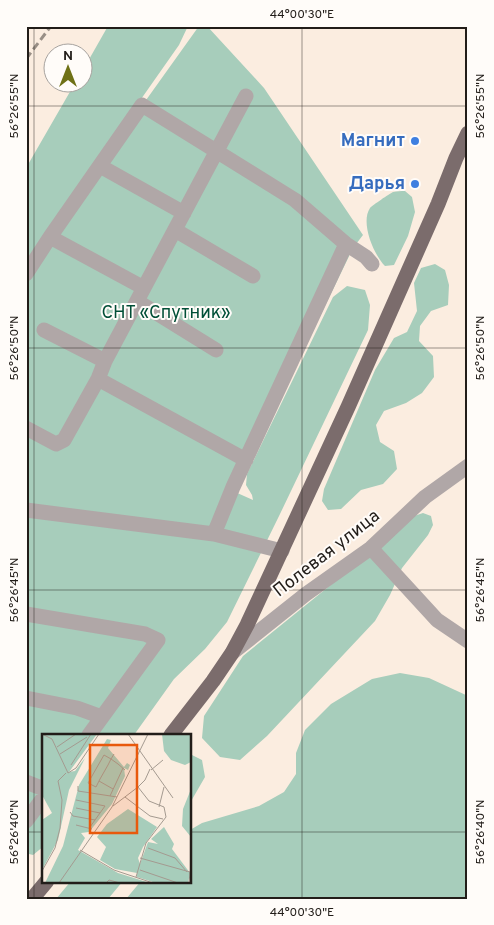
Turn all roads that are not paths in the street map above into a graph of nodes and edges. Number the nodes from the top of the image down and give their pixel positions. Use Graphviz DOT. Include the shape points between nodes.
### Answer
graph roads {
  1 [pos="246,96"];
  2 [pos="468,133"];
  3 [pos="217,152"];
  4 [pos="100,166"];
  5 [pos="184,213"];
  6 [pos="175,230"];
  7 [pos="50,237"];
  8 [pos="346,244"];
  9 [pos="372,264"];
  10 [pos="26,274"];
  11 [pos="253,276"];
  12 [pos="144,288"];
  13 [pos="137,301"];
  14 [pos="44,330"];
  15 [pos="216,350"];
  16 [pos="105,361"];
  17 [pos="98,379"];
  18 [pos="26,428"];
  19 [pos="246,460"];
  20 [pos="468,466"];
  21 [pos="26,510"];
  22 [pos="214,534"];
  23 [pos="371,548"];
  24 [pos="282,552"];
  25 [pos="26,614"];
  26 [pos="468,641"];
  27 [pos="232,653"];
  28 [pos="26,698"];
  29 [pos="102,717"];
  30 [pos="90,734"];
  31 [pos="172,734"];
  32 [pos="26,782"];
  33 [pos="42,788"];
  34 [pos="42,800"];
  35 [pos="26,821"];
  36 [pos="45,882"];
  37 [pos="30,896"];
  1 -- 3 [label="street"];
  2 -- 24 [label="main road"];
  3 -- 4 [label="street" via="142,105"];
  3 -- 5 [label="street"];
  3 -- 8 [label="street" via="295,200"];
  4 -- 5 [label="street"];
  4 -- 7 [label="street"];
  5 -- 6 [label="street"];
  6 -- 11 [label="street"];
  6 -- 12 [label="street"];
  7 -- 10 [label="street"];
  7 -- 12 [label="street"];
  8 -- 9 [label="street"];
  8 -- 19 [label="street"];
  12 -- 13 [label="street"];
  13 -- 15 [label="street"];
  13 -- 16 [label="street"];
  14 -- 16 [label="street"];
  16 -- 17 [label="street"];
  17 -- 18 [label="street" via="64,440 56,444"];
  17 -- 19 [label="street"];
  19 -- 22 [label="street"];
  20 -- 23 [label="street, Полевая улица" via="425,496"];
  21 -- 22 [label="street"];
  22 -- 24 [label="street"];
  23 -- 26 [label="street" via="437,620"];
  23 -- 27 [label="street, Полевая улица"];
  24 -- 27 [label="main road"];
  25 -- 29 [label="street" via="145,634 158,640"];
  27 -- 31 [label="main road"];
  28 -- 29 [label="street" via="77,708"];
  29 -- 30 [label="street"];
  32 -- 33 [label="street"];
  34 -- 35 [label="street"];
  36 -- 37 [label="main road"];
}
